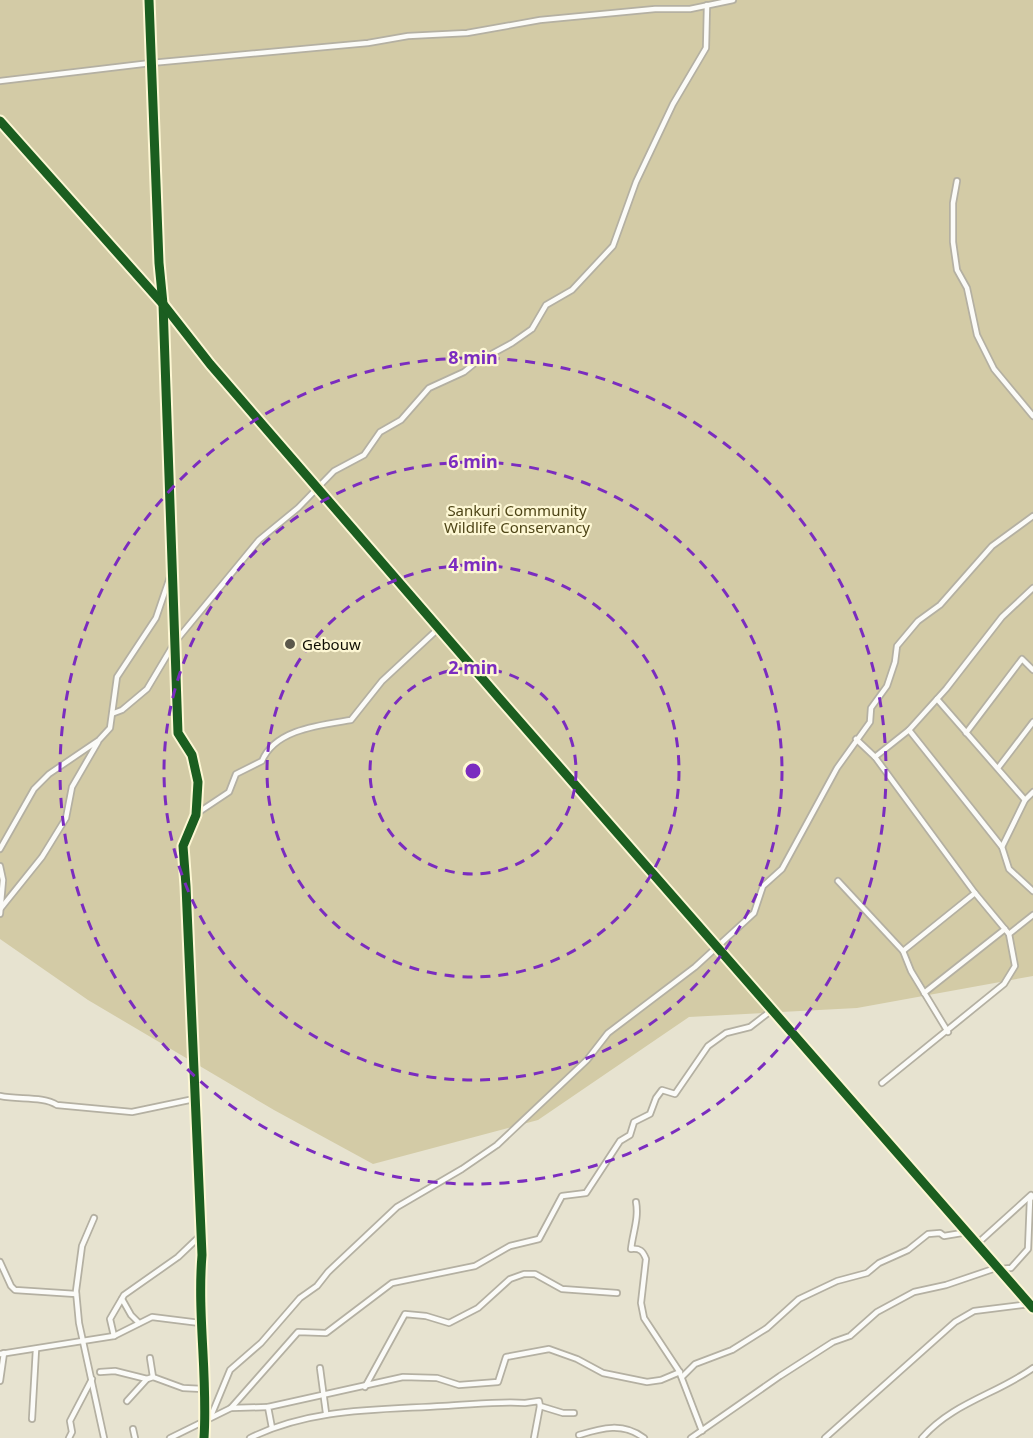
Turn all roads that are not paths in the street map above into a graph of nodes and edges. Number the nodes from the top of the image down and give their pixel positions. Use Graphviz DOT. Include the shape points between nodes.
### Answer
graph roads {
  1 [pos="148,0"];
  2 [pos="733,0"];
  3 [pos="707,5"];
  4 [pos="151,63"];
  5 [pos="0,81"];
  6 [pos="0,121"];
  7 [pos="957,180"];
  8 [pos="163,304"];
  9 [pos="1033,416"];
  10 [pos="317,488"];
  11 [pos="1033,516"];
  12 [pos="172,571"];
  13 [pos="1033,588"];
  14 [pos="439,628"];
  15 [pos="175,642"];
  16 [pos="1033,670"];
  17 [pos="937,699"];
  18 [pos="114,713"];
  19 [pos="1033,722"];
  20 [pos="909,730"];
  21 [pos="966,733"];
  22 [pos="856,739"];
  23 [pos="99,740"];
  24 [pos="875,757"];
  25 [pos="998,768"];
  26 [pos="1033,792"];
  27 [pos="1025,800"];
  28 [pos="196,815"];
  29 [pos="1002,847"];
  30 [pos="0,849"];
  31 [pos="0,866"];
  32 [pos="838,881"];
  33 [pos="1033,891"];
  34 [pos="975,893"];
  35 [pos="1,911"];
  36 [pos="1033,915"];
  37 [pos="1005,929"];
  38 [pos="1009,934"];
  39 [pos="716,946"];
  40 [pos="903,951"];
  41 [pos="924,993"];
  42 [pos="772,1010"];
  43 [pos="948,1032"];
  44 [pos="882,1083"];
  45 [pos="0,1096"];
  46 [pos="194,1099"];
  47 [pos="1033,1194"];
  48 [pos="636,1202"];
  49 [pos="94,1218"];
  50 [pos="968,1232"];
  51 [pos="200,1236"];
  52 [pos="978,1243"];
  53 [pos="0,1262"];
  54 [pos="999,1268"];
  55 [pos="617,1293"];
  56 [pos="76,1294"];
  57 [pos="122,1299"];
  58 [pos="1032,1305"];
  59 [pos="139,1323"];
  60 [pos="200,1323"];
  61 [pos="114,1336"];
  62 [pos="84,1341"];
  63 [pos="36,1349"];
  64 [pos="2,1353"];
  65 [pos="150,1358"];
  66 [pos="320,1368"];
  67 [pos="1033,1368"];
  68 [pos="100,1372"];
  69 [pos="681,1375"];
  70 [pos="153,1377"];
  71 [pos="92,1379"];
  72 [pos="147,1379"];
  73 [pos="0,1381"];
  74 [pos="365,1387"];
  75 [pos="203,1389"];
  76 [pos="324,1393"];
  77 [pos="127,1401"];
  78 [pos="540,1406"];
  79 [pos="268,1407"];
  80 [pos="231,1408"];
  81 [pos="326,1413"];
  82 [pos="574,1413"];
  83 [pos="211,1416"];
  84 [pos="32,1419"];
  85 [pos="205,1419"];
  86 [pos="272,1428"];
  87 [pos="133,1429"];
  88 [pos="702,1431"];
  89 [pos="579,1435"];
  90 [pos="698,1436"];
  91 [pos="69,1438"];
  92 [pos="104,1438"];
  93 [pos="135,1438"];
  94 [pos="170,1438"];
  95 [pos="204,1438"];
  96 [pos="250,1438"];
  97 [pos="534,1438"];
  98 [pos="644,1438"];
  99 [pos="691,1438"];
  100 [pos="825,1438"];
  101 [pos="922,1438"];
  1 -- 4 [label="street"];
  2 -- 3 [label="street"];
  3 -- 4 [label="street"];
  3 -- 10 [label="street" via="706,48 636,182 613,246 572,290 546,305 532,329 464,372 429,388 401,420 380,432 364,455 334,471"];
  4 -- 5 [label="street"];
  4 -- 8 [label="street"];
  6 -- 8 [label="street"];
  7 -- 9 [label="street" via="952,202 957,270 967,288 977,335 994,369"];
  8 -- 10 [label="street"];
  8 -- 12 [label="street"];
  10 -- 14 [label="street"];
  10 -- 15 [label="street" via="259,540"];
  11 -- 22 [label="street" via="992,546 897,646 887,686 871,708 870,722"];
  12 -- 15 [label="street"];
  12 -- 18 [label="street" via="156,618 117,677"];
  13 -- 17 [label="street" via="1002,616"];
  14 -- 28 [label="street" via="382,681 351,720 302,729 267,748 262,761 236,774 229,792"];
  14 -- 39 [label="street"];
  15 -- 18 [label="street" via="147,689"];
  15 -- 28 [label="street" via="178,733 197,770"];
  16 -- 21 [label="street" via="1022,659"];
  17 -- 20 [label="street"];
  17 -- 21 [label="street"];
  18 -- 23 [label="street" via="110,728"];
  19 -- 25 [label="street"];
  20 -- 24 [label="street"];
  20 -- 29 [label="street"];
  21 -- 25 [label="street"];
  22 -- 24 [label="street"];
  22 -- 39 [label="street" via="782,869 763,886 754,913"];
  23 -- 30 [label="street" via="34,789"];
  23 -- 35 [label="street" via="72,787 66,818"];
  24 -- 34 [label="street"];
  25 -- 27 [label="street"];
  26 -- 27 [label="street"];
  27 -- 29 [label="street"];
  28 -- 46 [label="street" via="182,857"];
  29 -- 33 [label="street" via="1009,869"];
  31 -- 35 [label="street"];
  32 -- 40 [label="street"];
  34 -- 37 [label="street"];
  34 -- 40 [label="street"];
  36 -- 38 [label="street"];
  37 -- 38 [label="street"];
  37 -- 41 [label="street"];
  38 -- 43 [label="street" via="1015,966 1004,984"];
  39 -- 42 [label="street"];
  39 -- 83 [label="street" via="696,968 608,1033 587,1060 497,1145 397,1207 230,1370"];
  40 -- 41 [label="street"];
  41 -- 43 [label="street"];
  42 -- 50 [label="street"];
  42 -- 80 [label="street" via="750,1026 726,1033 708,1046 675,1094 662,1090 650,1114 634,1122 630,1135 620,1141 586,1193 562,1196 539,1239 510,1246 475,1266 392,1283 326,1333 298,1332"];
  43 -- 44 [label="street"];
  45 -- 46 [label="street" via="132,1112"];
  46 -- 51 [label="street"];
  47 -- 52 [label="street"];
  47 -- 54 [label="street" via="1028,1249 1011,1268"];
  48 -- 69 [label="street" via="638,1215 631,1249 644,1252 646,1259 640,1303 644,1318"];
  49 -- 56 [label="street" via="82,1246"];
  50 -- 52 [label="street"];
  50 -- 69 [label="street" via="928,1234 867,1274 837,1281 799,1299 767,1328"];
  51 -- 57 [label="street"];
  51 -- 60 [label="street"];
  52 -- 54 [label="street"];
  53 -- 56 [label="street" via="15,1290"];
  54 -- 58 [label="street"];
  54 -- 88 [label="street" via="914,1292 877,1312 850,1336 833,1342 780,1376"];
  55 -- 74 [label="street" via="562,1288 535,1274 524,1274 510,1279 478,1308 448,1323 405,1314"];
  56 -- 62 [label="street"];
  57 -- 59 [label="street"];
  57 -- 61 [label="street" via="110,1319"];
  58 -- 100 [label="street" via="974,1311 955,1322"];
  59 -- 60 [label="street" via="152,1317"];
  59 -- 61 [label="street"];
  60 -- 75 [label="street"];
  61 -- 62 [label="street"];
  62 -- 63 [label="street"];
  62 -- 71 [label="street"];
  63 -- 64 [label="street"];
  63 -- 84 [label="street"];
  64 -- 73 [label="street"];
  65 -- 70 [label="street"];
  66 -- 76 [label="street"];
  67 -- 101 [label="street" via="1006,1387 973,1399"];
  68 -- 72 [label="street" via="115,1371"];
  69 -- 74 [label="street" via="655,1381 633,1380 593,1370 582,1361 549,1349 506,1357 498,1382 459,1385 437,1378 403,1377"];
  69 -- 88 [label="street"];
  70 -- 72 [label="street"];
  70 -- 75 [label="street" via="183,1388"];
  71 -- 91 [label="street" via="70,1421"];
  71 -- 92 [label="street"];
  72 -- 77 [label="street"];
  74 -- 76 [label="street"];
  75 -- 85 [label="street"];
  76 -- 79 [label="street"];
  76 -- 81 [label="street"];
  78 -- 81 [label="street" via="534,1400"];
  78 -- 82 [label="street"];
  78 -- 97 [label="street"];
  79 -- 80 [label="street"];
  79 -- 86 [label="street"];
  80 -- 83 [label="street"];
  81 -- 86 [label="street"];
  83 -- 85 [label="street"];
  85 -- 94 [label="street"];
  85 -- 95 [label="street"];
  86 -- 96 [label="street"];
  87 -- 93 [label="street"];
  88 -- 90 [label="street"];
  89 -- 98 [label="street" via="608,1426 633,1431"];
  90 -- 99 [label="street"];
}
